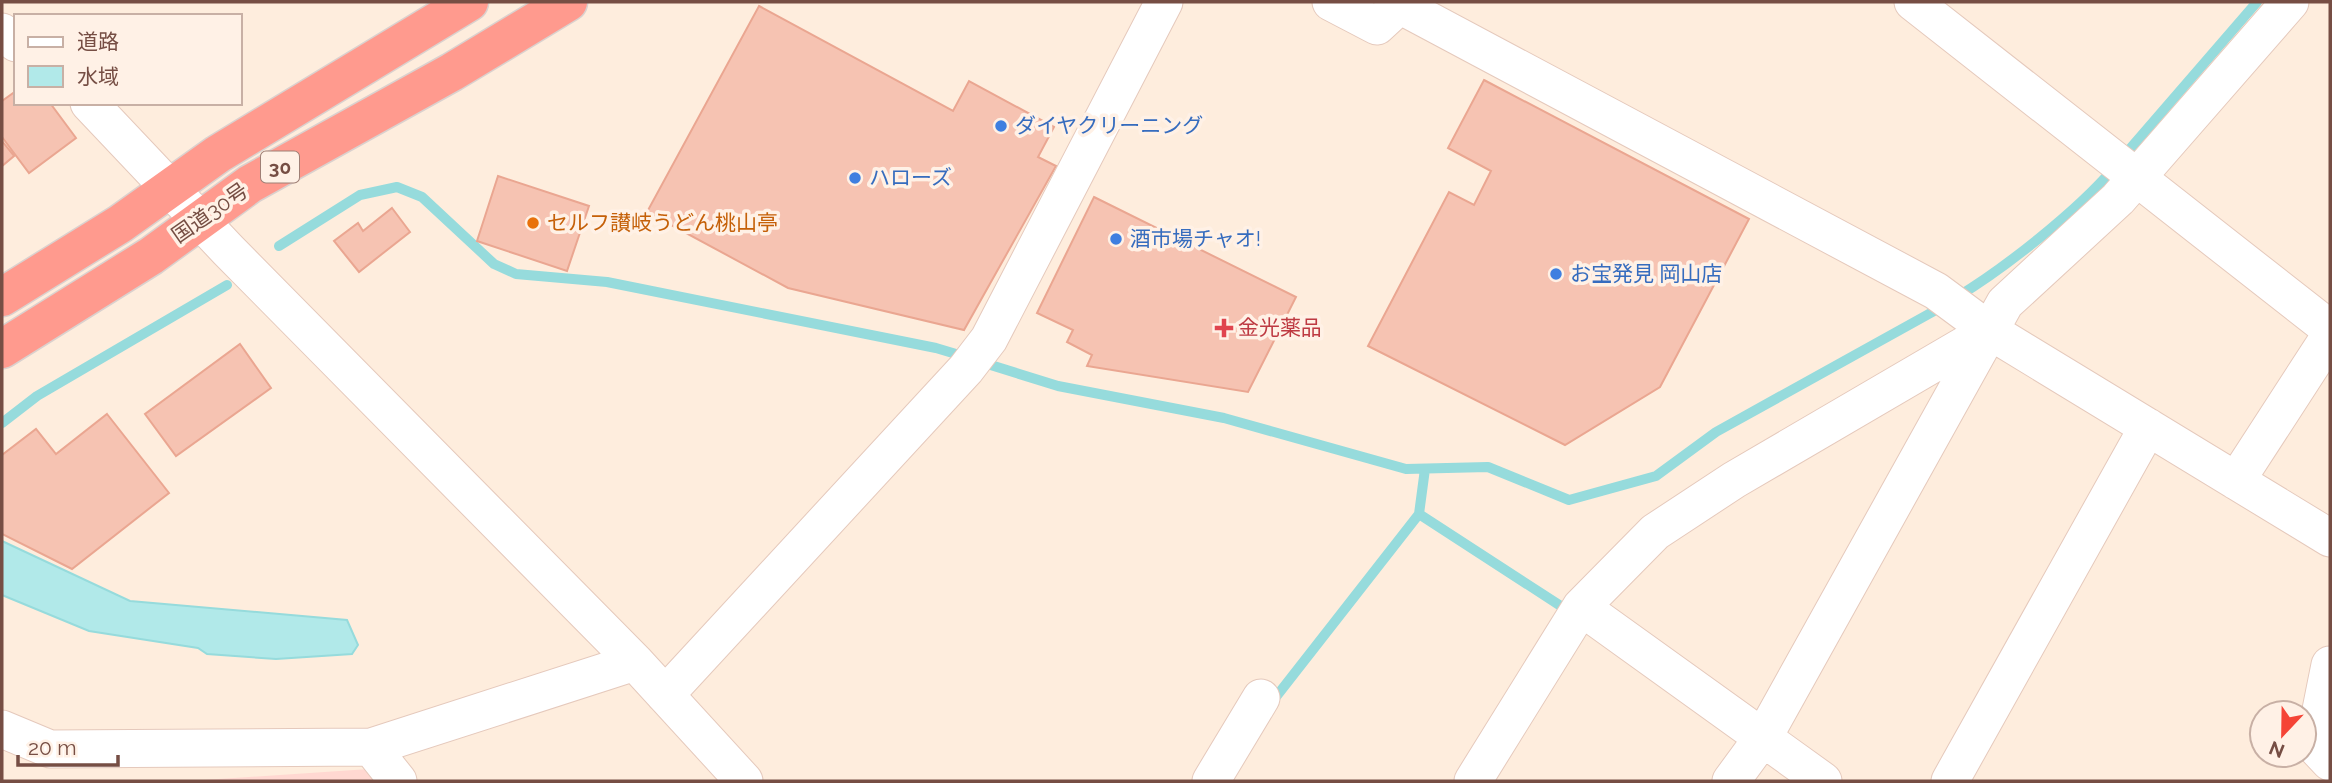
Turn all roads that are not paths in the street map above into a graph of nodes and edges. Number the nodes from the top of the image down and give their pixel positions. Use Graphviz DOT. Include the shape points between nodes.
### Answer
graph roads {
  1 [pos="469,2"];
  2 [pos="568,2"];
  3 [pos="1164,2"];
  4 [pos="1331,2"];
  5 [pos="1913,2"];
  6 [pos="2290,2"];
  7 [pos="1399,3"];
  8 [pos="91,105"];
  9 [pos="2122,168"];
  10 [pos="169,188"];
  11 [pos="199,220"];
  12 [pos="2,297"];
  13 [pos="2330,329"];
  14 [pos="1990,331"];
  15 [pos="2330,336"];
  16 [pos="2,349"];
  17 [pos="2148,427"];
  18 [pos="2236,481"];
  19 [pos="2330,538"];
  20 [pos="1577,613"];
  21 [pos="635,662"];
  22 [pos="2330,665"];
  23 [pos="665,695"];
  24 [pos="1261,698"];
  25 [pos="2,729"];
  26 [pos="1758,743"];
  27 [pos="372,747"];
  28 [pos="2330,762"];
  29 [pos="398,781"];
  30 [pos="744,781"];
  31 [pos="1211,781"];
  32 [pos="1474,781"];
  33 [pos="1731,781"];
  34 [pos="1823,781"];
  35 [pos="1950,781"];
  1 -- 10 [label="highway, 国道30号 / 30"];
  2 -- 11 [label="highway, 国道30号 / 30" via="250,184"];
  3 -- 23 [label="street" via="989,339"];
  4 -- 7 [label="street" via="1377,26"];
  5 -- 9 [label="street"];
  6 -- 9 [label="street"];
  7 -- 14 [label="street" via="1948,300"];
  8 -- 10 [label="street"];
  9 -- 13 [label="street"];
  9 -- 14 [label="street" via="2118,199 2005,303"];
  10 -- 11 [label="street"];
  10 -- 12 [label="highway, 国道30号 / 30"];
  11 -- 16 [label="highway, 国道30号 / 30"];
  11 -- 21 [label="street"];
  14 -- 17 [label="street"];
  14 -- 20 [label="street" via="1734,480 1655,532"];
  14 -- 26 [label="street"];
  15 -- 18 [label="street"];
  17 -- 18 [label="street"];
  17 -- 35 [label="street"];
  18 -- 19 [label="street"];
  20 -- 26 [label="street"];
  20 -- 32 [label="street"];
  21 -- 23 [label="street"];
  21 -- 27 [label="street"];
  22 -- 28 [label="street" via="2314,745"];
  23 -- 30 [label="street"];
  24 -- 31 [label="street"];
  25 -- 27 [label="street" via="50,749"];
  26 -- 33 [label="street"];
  26 -- 34 [label="street"];
  27 -- 29 [label="street"];
}
